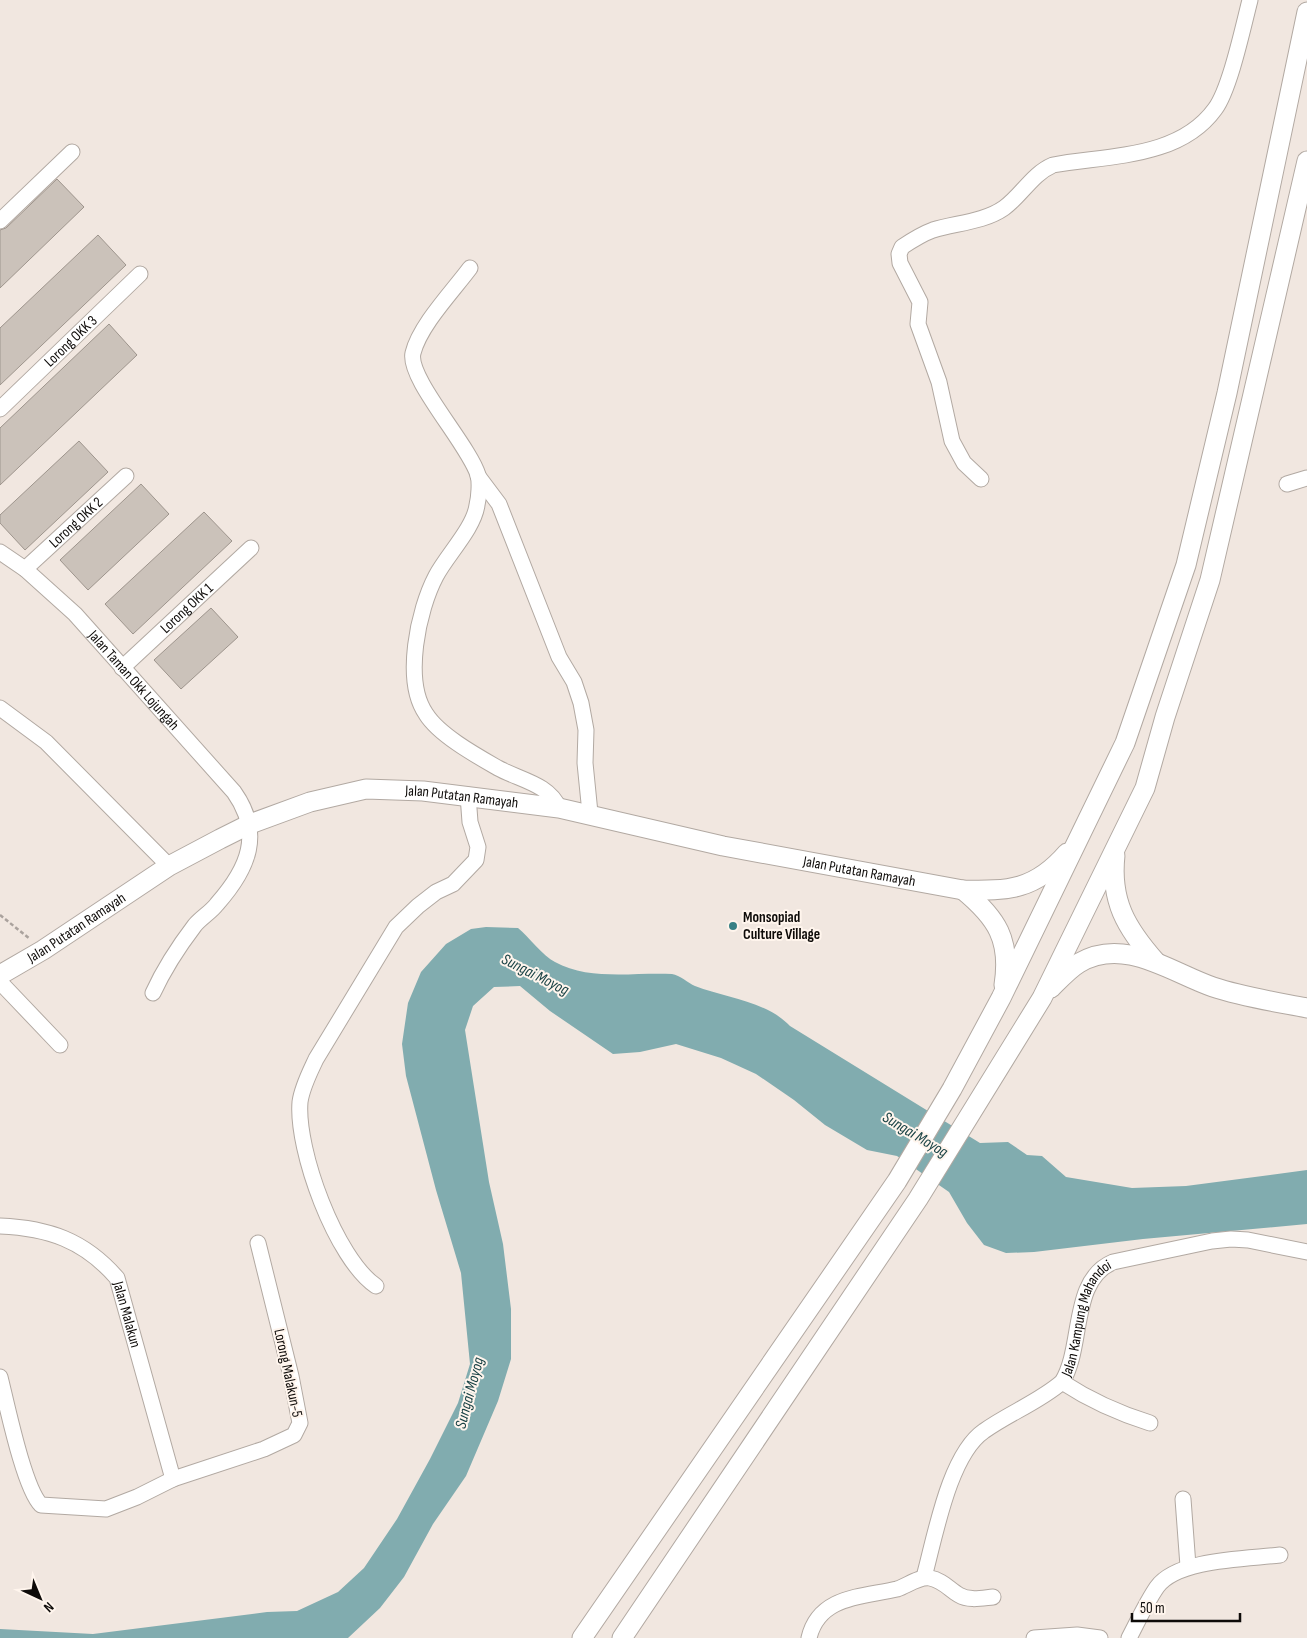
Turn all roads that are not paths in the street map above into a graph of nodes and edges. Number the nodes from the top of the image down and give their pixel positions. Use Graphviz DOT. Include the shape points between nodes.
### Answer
graph roads {
  1 [pos="1250,0"];
  2 [pos="1307,12"];
  3 [pos="72,152"];
  4 [pos="1307,161"];
  5 [pos="0,221"];
  6 [pos="470,268"];
  7 [pos="140,274"];
  8 [pos="0,409"];
  9 [pos="126,476"];
  10 [pos="478,476"];
  11 [pos="1307,478"];
  12 [pos="981,479"];
  13 [pos="1287,484"];
  14 [pos="251,548"];
  15 [pos="0,552"];
  16 [pos="25,569"];
  17 [pos="122,668"];
  18 [pos="0,708"];
  19 [pos="468,795"];
  20 [pos="559,808"];
  21 [pos="590,814"];
  22 [pos="250,824"];
  23 [pos="1080,839"];
  24 [pos="1116,847"];
  25 [pos="169,866"];
  26 [pos="963,890"];
  27 [pos="1156,962"];
  28 [pos="0,975"];
  29 [pos="0,982"];
  30 [pos="153,993"];
  31 [pos="1001,998"];
  32 [pos="1042,998"];
  33 [pos="1307,1008"];
  34 [pos="60,1045"];
  35 [pos="0,1226"];
  36 [pos="258,1243"];
  37 [pos="1307,1252"];
  38 [pos="376,1286"];
  39 [pos="0,1378"];
  40 [pos="1062,1382"];
  41 [pos="1150,1423"];
  42 [pos="174,1479"];
  43 [pos="1183,1499"];
  44 [pos="1280,1555"];
  45 [pos="1188,1566"];
  46 [pos="924,1577"];
  47 [pos="993,1597"];
  48 [pos="811,1632"];
  49 [pos="582,1638"];
  50 [pos="622,1638"];
  51 [pos="1034,1638"];
  52 [pos="1100,1638"];
  53 [pos="1129,1638"];
  1 -- 12 [label="street" via="1216,108 1198,126 1160,148 1043,169 1003,209 973,221 932,231 902,246 900,263 920,302 918,324 939,382 952,441 964,464"];
  2 -- 23 [label="main road" via="1227,393 1186,565 1125,743"];
  3 -- 5 [label="street"];
  4 -- 24 [label="main road" via="1210,580 1145,788"];
  6 -- 10 [label="street" via="424,330 413,354 417,374"];
  7 -- 8 [label="street, Lorong OKK 3"];
  9 -- 16 [label="street, Lorong OKK 2"];
  10 -- 20 [label="street" via="477,506 470,524 435,577 427,599 415,648 414,676 418,700 426,715 441,730 499,768 546,790 555,798"];
  10 -- 21 [label="street" via="499,504 559,657 574,682 581,703 586,730 585,763"];
  11 -- 13 [label="street"];
  14 -- 17 [label="street, Lorong OKK 1"];
  15 -- 16 [label="street, Jalan Taman Okk Lojungah"];
  16 -- 17 [label="street, Jalan Taman Okk Lojungah" via="74,614"];
  17 -- 22 [label="street, Jalan Taman Okk Lojungah" via="234,792 245,808"];
  18 -- 25 [label="street" via="46,742"];
  19 -- 20 [label="main road, Jalan Putatan Ramayah"];
  19 -- 22 [label="main road, Jalan Putatan Ramayah" via="366,790 310,802"];
  19 -- 38 [label="street" via="470,822 478,847 476,860 453,884 436,892 396,927 316,1059 306,1079 300,1103 311,1178 344,1249 366,1280"];
  20 -- 21 [label="main road, Jalan Putatan Ramayah"];
  21 -- 26 [label="main road, Jalan Putatan Ramayah" via="723,846"];
  22 -- 25 [label="main road, Jalan Putatan Ramayah"];
  22 -- 30 [label="street" via="250,845 242,870 217,905 196,924 163,972"];
  23 -- 26 [label="main road, Jalan Putatan Ramayah" via="1042,878 1021,887 996,891"];
  23 -- 31 [label="main road"];
  24 -- 27 [label="main road" via="1113,874 1123,918"];
  24 -- 32 [label="main road"];
  25 -- 28 [label="main road, Jalan Putatan Ramayah"];
  26 -- 31 [label="main road, Jalan Putatan Ramayah" via="983,907 1005,944 1007,965"];
  27 -- 32 [label="main road" via="1128,954 1105,954 1080,962"];
  27 -- 33 [label="main road" via="1214,987"];
  29 -- 34 [label="street"];
  31 -- 49 [label="main road" via="897,1181"];
  32 -- 50 [label="main road" via="918,1199"];
  35 -- 42 [label="street, Jalan Malakun" via="31,1228 76,1243 105,1264 116,1278"];
  36 -- 42 [label="street, Lorong Malakun-5" via="300,1423 294,1435 264,1449"];
  37 -- 40 [label="street, Jalan Kampung Mahandoi" via="1231,1239 1107,1264 1093,1276 1085,1294 1068,1370"];
  39 -- 42 [label="street, Lorong Malakun-5" via="27,1478 34,1499 41,1505 106,1509"];
  40 -- 41 [label="street" via="1089,1400"];
  40 -- 46 [label="street, Jalan Kampung Mahandoi" via="982,1432 961,1457 950,1482"];
  43 -- 45 [label="street"];
  44 -- 45 [label="street"];
  45 -- 53 [label="street" via="1173,1573 1157,1587"];
  46 -- 47 [label="street" via="942,1582 959,1596 969,1599"];
  46 -- 48 [label="street" via="897,1589 846,1598 825,1612"];
  51 -- 52 [label="street" via="1076,1635"];
}
